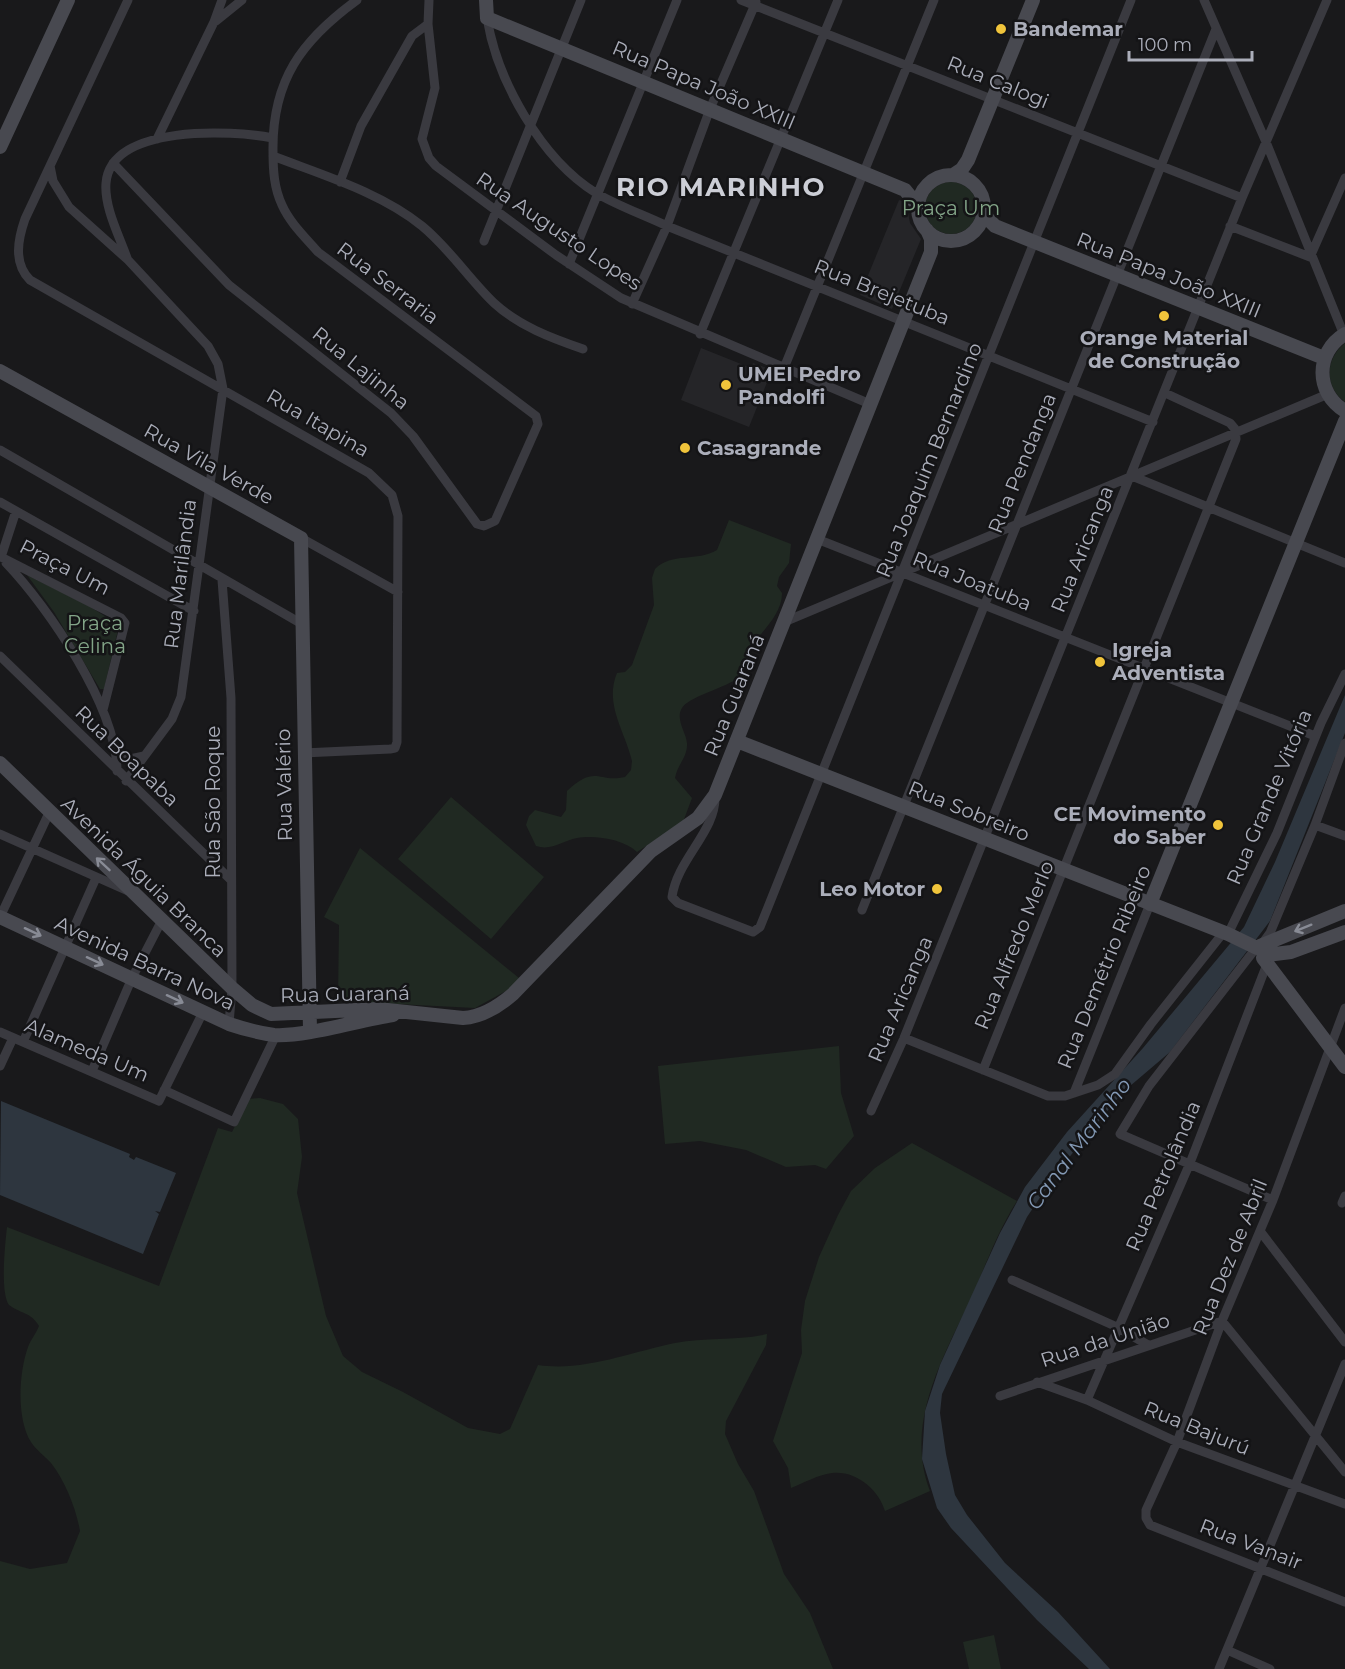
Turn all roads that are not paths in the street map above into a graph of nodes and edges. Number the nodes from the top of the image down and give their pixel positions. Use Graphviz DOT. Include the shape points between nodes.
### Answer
graph roads {
  1 [pos="68,0"];
  2 [pos="128,0"];
  3 [pos="222,0"];
  4 [pos="242,0"];
  5 [pos="357,0"];
  6 [pos="429,0"];
  7 [pos="486,0"];
  8 [pos="580,0"];
  9 [pos="677,0"];
  10 [pos="741,0"];
  11 [pos="838,0"];
  12 [pos="934,0"];
  13 [pos="1033,0"];
  14 [pos="1131,0"];
  15 [pos="1204,0"];
  16 [pos="1327,0"];
  17 [pos="756,3"];
  18 [pos="487,18"];
  19 [pos="214,22"];
  20 [pos="428,24"];
  21 [pos="1216,29"];
  22 [pos="825,33"];
  23 [pos="562,47"];
  24 [pos="908,66"];
  25 [pos="643,81"];
  26 [pos="993,99"];
  27 [pos="710,109"];
  28 [pos="530,127"];
  29 [pos="1076,132"];
  30 [pos="273,138"];
  31 [pos="781,138"];
  32 [pos="157,139"];
  33 [pos="1266,142"];
  34 [pos="0,147"];
  35 [pos="273,156"];
  36 [pos="968,160"];
  37 [pos="113,163"];
  38 [pos="50,164"];
  39 [pos="1161,166"];
  40 [pos="865,173"];
  41 [pos="953,175"];
  42 [pos="1345,178"];
  43 [pos="970,181"];
  44 [pos="340,182"];
  45 [pos="927,186"];
  46 [pos="905,190"];
  47 [pos="597,194"];
  48 [pos="1242,198"];
  49 [pos="918,206"];
  50 [pos="984,210"];
  51 [pos="498,211"];
  52 [pos="667,226"];
  53 [pos="1230,226"];
  54 [pos="999,228"];
  55 [pos="927,230"];
  56 [pos="976,230"];
  57 [pos="953,241"];
  58 [pos="484,242"];
  59 [pos="1035,243"];
  60 [pos="735,252"];
  61 [pos="1310,256"];
  62 [pos="929,257"];
  63 [pos="128,260"];
  64 [pos="569,264"];
  65 [pos="1116,276"];
  66 [pos="818,286"];
  67 [pos="632,304"];
  68 [pos="1199,308"];
  69 [pos="903,321"];
  70 [pos="700,334"];
  71 [pos="1344,334"];
  72 [pos="583,349"];
  73 [pos="990,356"];
  74 [pos="1324,358"];
  75 [pos="784,368"];
  76 [pos="0,371"];
  77 [pos="1071,388"];
  78 [pos="223,389"];
  79 [pos="1164,393"];
  80 [pos="1328,394"];
  81 [pos="870,404"];
  82 [pos="1345,411"];
  83 [pos="538,420"];
  84 [pos="1345,421"];
  85 [pos="1153,422"];
  86 [pos="1236,433"];
  87 [pos="0,450"];
  88 [pos="1131,476"];
  89 [pos="208,485"];
  90 [pos="0,502"];
  91 [pos="1209,507"];
  92 [pos="16,511"];
  93 [pos="1017,524"];
  94 [pos="301,538"];
  95 [pos="817,539"];
  96 [pos="1296,543"];
  97 [pos="0,556"];
  98 [pos="1345,563"];
  99 [pos="201,567"];
  100 [pos="902,573"];
  101 [pos="222,580"];
  102 [pos="398,592"];
  103 [pos="984,605"];
  104 [pos="194,611"];
  105 [pos="784,622"];
  106 [pos="302,624"];
  107 [pos="1066,638"];
  108 [pos="0,656"];
  109 [pos="1144,669"];
  110 [pos="1345,674"];
  111 [pos="1231,703"];
  112 [pos="104,710"];
  113 [pos="1316,736"];
  114 [pos="737,741"];
  115 [pos="1344,747"];
  116 [pos="117,753"];
  117 [pos="303,753"];
  118 [pos="144,756"];
  119 [pos="0,763"];
  120 [pos="117,771"];
  121 [pos="821,774"];
  122 [pos="126,781"];
  123 [pos="715,795"];
  124 [pos="903,806"];
  125 [pos="49,813"];
  126 [pos="1315,825"];
  127 [pos="0,834"];
  128 [pos="1345,836"];
  129 [pos="985,838"];
  130 [pos="31,849"];
  131 [pos="1064,870"];
  132 [pos="96,878"];
  133 [pos="230,879"];
  134 [pos="136,894"];
  135 [pos="1150,904"];
  136 [pos="862,910"];
  137 [pos="1345,911"];
  138 [pos="0,917"];
  139 [pos="162,920"];
  140 [pos="1345,932"];
  141 [pos="1228,934"];
  142 [pos="1272,936"];
  143 [pos="67,948"];
  144 [pos="1261,952"];
  145 [pos="132,978"];
  146 [pos="232,988"];
  147 [pos="1345,1008"];
  148 [pos="203,1012"];
  149 [pos="265,1013"];
  150 [pos="308,1013"];
  151 [pos="425,1013"];
  152 [pos="229,1024"];
  153 [pos="310,1031"];
  154 [pos="0,1032"];
  155 [pos="256,1032"];
  156 [pos="276,1035"];
  157 [pos="13,1038"];
  158 [pos="904,1038"];
  159 [pos="23,1042"];
  160 [pos="1329,1048"];
  161 [pos="0,1066"];
  162 [pos="1345,1068"];
  163 [pos="983,1070"];
  164 [pos="92,1071"];
  165 [pos="164,1090"];
  166 [pos="1074,1093"];
  167 [pos="871,1111"];
  168 [pos="1190,1163"];
  169 [pos="1273,1200"];
  170 [pos="1260,1231"];
  171 [pos="1012,1280"];
  172 [pos="1222,1321"];
  173 [pos="1117,1327"];
  174 [pos="1345,1342"];
  175 [pos="1148,1345"];
  176 [pos="1103,1360"];
  177 [pos="1345,1364"];
  178 [pos="1037,1382"];
  179 [pos="1000,1396"];
  180 [pos="1087,1400"];
  181 [pos="1316,1435"];
  182 [pos="1177,1442"];
  183 [pos="1345,1472"];
  184 [pos="1295,1485"];
  185 [pos="1345,1504"];
  186 [pos="1146,1518"];
  187 [pos="1260,1566"];
  188 [pos="1345,1602"];
  189 [pos="1227,1650"];
  190 [pos="1220,1669"];
  191 [pos="1270,1669"];
  1 -- 34 [label="street"];
  2 -- 38 [label="street, Rua Itapina"];
  3 -- 19 [label="street"];
  4 -- 19 [label="street"];
  5 -- 30 [label="street, Rua Serraria" via="316,33 293,63 282,87"];
  6 -- 20 [label="street"];
  7 -- 18 [label="street"];
  8 -- 23 [label="street"];
  9 -- 25 [label="street"];
  10 -- 17 [label="street, Rua Calogi"];
  11 -- 22 [label="street"];
  12 -- 24 [label="street"];
  13 -- 26 [label="street"];
  14 -- 29 [label="street, Rua Joaquim Bernardino"];
  15 -- 21 [label="street"];
  16 -- 33 [label="street, Rua Aricanga"];
  17 -- 22 [label="street, Rua Calogi"];
  17 -- 27 [label="street"];
  18 -- 23 [label="street, Rua Papa João XXIII"];
  18 -- 28 [label="street, Rua Brejetuba" via="501,64"];
  19 -- 32 [label="street"];
  20 -- 44 [label="street" via="412,36 361,126"];
  20 -- 51 [label="street, Rua Augusto Lopes" via="435,88 423,128 423,148 445,174"];
  21 -- 33 [label="street"];
  21 -- 39 [label="street, Rua Pendanga"];
  22 -- 24 [label="street, Rua Calogi"];
  22 -- 31 [label="street"];
  23 -- 25 [label="street, Rua Papa João XXIII"];
  23 -- 28 [label="street"];
  24 -- 26 [label="street, Rua Calogi"];
  24 -- 40 [label="street"];
  25 -- 27 [label="street, Rua Papa João XXIII"];
  25 -- 47 [label="street"];
  26 -- 29 [label="street, Rua Calogi"];
  26 -- 36 [label="street"];
  27 -- 31 [label="street, Rua Papa João XXIII"];
  27 -- 52 [label="street"];
  28 -- 47 [label="street, Rua Brejetuba" via="570,172"];
  28 -- 51 [label="street"];
  29 -- 39 [label="street, Rua Calogi"];
  29 -- 59 [label="street, Rua Joaquim Bernardino"];
  30 -- 32 [label="street" via="227,132"];
  30 -- 35 [label="street, Rua Serraria"];
  31 -- 40 [label="street, Rua Papa João XXIII"];
  31 -- 60 [label="street"];
  32 -- 37 [label="street" via="127,149"];
  33 -- 48 [label="street, Rua Aricanga"];
  33 -- 61 [label="street"];
  35 -- 44 [label="street"];
  35 -- 83 [label="street, Rua Serraria" via="282,204 318,252"];
  36 -- 41 [label="street"];
  36 -- 43 [label="street"];
  37 -- 63 [label="street" via="106,192"];
  37 -- 83 [label="street, Rua Lajinha" via="229,285 391,413 413,436 477,524 489,525 499,516"];
  38 -- 63 [label="street, Rua Marilândia" via="52,181 69,207"];
  38 -- 78 [label="street, Rua Itapina" via="20,231 18,253 25,274"];
  39 -- 48 [label="street, Rua Calogi"];
  39 -- 65 [label="street, Rua Pendanga"];
  40 -- 46 [label="street, Rua Papa João XXIII"];
  40 -- 66 [label="street"];
  41 -- 43 [label="street"];
  41 -- 45 [label="street" via="938,177"];
  42 -- 61 [label="street"];
  43 -- 50 [label="street" via="982,195"];
  44 -- 72 [label="street" via="401,211 423,227 486,295 514,319"];
  45 -- 46 [label="street"];
  45 -- 49 [label="street"];
  46 -- 49 [label="street, Rua Papa João XXIII"];
  47 -- 52 [label="street, Rua Brejetuba"];
  47 -- 64 [label="street"];
  48 -- 53 [label="street, Rua Aricanga"];
  49 -- 55 [label="street"];
  50 -- 54 [label="street, Rua Papa João XXIII" via="989,221"];
  50 -- 56 [label="street"];
  51 -- 58 [label="street"];
  51 -- 64 [label="street, Rua Augusto Lopes"];
  52 -- 60 [label="street, Rua Brejetuba"];
  52 -- 67 [label="street"];
  53 -- 61 [label="street"];
  53 -- 68 [label="street, Rua Aricanga"];
  54 -- 56 [label="street, Rua Papa João XXIII"];
  54 -- 59 [label="street, Rua Papa João XXIII"];
  55 -- 57 [label="street" via="939,239"];
  55 -- 62 [label="street, Rua Guaraná" via="932,244"];
  56 -- 57 [label="street"];
  57 -- 62 [label="street" via="938,247"];
  59 -- 65 [label="street, Rua Papa João XXIII"];
  59 -- 73 [label="street, Rua Joaquim Bernardino"];
  60 -- 66 [label="street, Rua Brejetuba"];
  60 -- 70 [label="street"];
  61 -- 71 [label="street"];
  62 -- 69 [label="street, Rua Guaraná"];
  63 -- 78 [label="street, Rua Marilândia" via="208,346 218,364"];
  64 -- 67 [label="street, Rua Augusto Lopes"];
  65 -- 68 [label="street, Rua Papa João XXIII"];
  65 -- 77 [label="street, Rua Pendanga"];
  66 -- 69 [label="street, Rua Brejetuba"];
  66 -- 75 [label="street"];
  67 -- 70 [label="street, Rua Augusto Lopes"];
  68 -- 74 [label="street, Rua Papa João XXIII"];
  68 -- 79 [label="street, Rua Aricanga"];
  69 -- 73 [label="street, Rua Brejetuba"];
  69 -- 81 [label="street, Rua Guaraná"];
  70 -- 75 [label="street, Rua Augusto Lopes"];
  71 -- 74 [label="street"];
  73 -- 77 [label="street, Rua Brejetuba"];
  73 -- 100 [label="street, Rua Joaquim Bernardino"];
  74 -- 80 [label="street" via="1322,376"];
  75 -- 81 [label="street, Rua Augusto Lopes"];
  76 -- 89 [label="street, Rua Vila Verde"];
  77 -- 85 [label="street, Rua Brejetuba"];
  77 -- 93 [label="street, Rua Pendanga"];
  78 -- 89 [label="street, Rua Marilândia"];
  78 -- 102 [label="street, Rua Itapina" via="369,473 386,487 398,516"];
  79 -- 85 [label="street, Rua Aricanga"];
  79 -- 86 [label="street" via="1230,423"];
  80 -- 82 [label="street"];
  80 -- 86 [label="street"];
  81 -- 95 [label="street, Rua Guaraná"];
  84 -- 96 [label="street, Rua Demétrio Ribeiro"];
  85 -- 88 [label="street, Rua Aricanga"];
  86 -- 88 [label="street"];
  86 -- 91 [label="street, Rua Alfredo Merlo"];
  87 -- 99 [label="street"];
  88 -- 91 [label="street"];
  88 -- 93 [label="street"];
  88 -- 107 [label="street, Rua Aricanga"];
  89 -- 94 [label="street, Rua Vila Verde"];
  89 -- 99 [label="street, Rua Marilândia"];
  90 -- 92 [label="street"];
  91 -- 96 [label="street"];
  91 -- 109 [label="street, Rua Alfredo Merlo"];
  92 -- 97 [label="street"];
  92 -- 104 [label="street"];
  93 -- 100 [label="street"];
  93 -- 103 [label="street, Rua Pendanga"];
  94 -- 102 [label="street, Rua Vila Verde"];
  94 -- 106 [label="street, Rua Valério"];
  95 -- 100 [label="street, Rua Joatuba"];
  95 -- 105 [label="street, Rua Guaraná"];
  96 -- 98 [label="street"];
  96 -- 111 [label="street, Rua Demétrio Ribeiro"];
  97 -- 112 [label="street" via="32,591"];
  97 -- 112 [label="street, Praça Um" via="121,618 125,629"];
  99 -- 101 [label="street"];
  99 -- 104 [label="street, Rua Marilândia"];
  100 -- 103 [label="street, Rua Joatuba"];
  100 -- 105 [label="street"];
  100 -- 121 [label="street, Rua Joaquim Bernardino"];
  101 -- 106 [label="street"];
  101 -- 133 [label="street, Rua São Roque" via="231,698"];
  102 -- 117 [label="street, Rua Itapina" via="394,748"];
  103 -- 107 [label="street, Rua Joatuba"];
  103 -- 124 [label="street, Rua Pendanga"];
  104 -- 118 [label="street, Rua Marilândia" via="181,697 172,719"];
  105 -- 114 [label="street, Rua Guaraná"];
  106 -- 117 [label="street, Rua Valério"];
  107 -- 109 [label="street, Rua Joatuba"];
  107 -- 129 [label="street, Rua Aricanga"];
  108 -- 120 [label="street, Rua Boapaba"];
  109 -- 111 [label="street, Rua Joatuba"];
  109 -- 131 [label="street, Rua Alfredo Merlo"];
  110 -- 113 [label="street, Rua Grande Vitória"];
  111 -- 113 [label="street, Rua Joatuba"];
  111 -- 135 [label="street, Rua Demétrio Ribeiro"];
  112 -- 116 [label="street"];
  113 -- 141 [label="street, Rua Grande Vitória" via="1277,833"];
  114 -- 121 [label="street, Rua Sobreiro"];
  114 -- 123 [label="street, Rua Guaraná"];
  115 -- 126 [label="street"];
  116 -- 118 [label="street" via="130,759"];
  116 -- 120 [label="street"];
  117 -- 150 [label="street, Rua Valério"];
  118 -- 122 [label="street, Rua Marilândia"];
  119 -- 125 [label="street, Avenida Águia Branca"];
  120 -- 122 [label="street, Rua Boapaba"];
  121 -- 123 [label="street, Rua Joaquim Bernardino" via="756,931 698,911 672,897 683,865 711,819"];
  121 -- 124 [label="street, Rua Sobreiro"];
  122 -- 133 [label="street, Rua Boapaba"];
  123 -- 151 [label="street, Rua Guaraná" via="698,818 651,852 504,1001 473,1017"];
  124 -- 129 [label="street, Rua Sobreiro"];
  124 -- 136 [label="street, Rua Pendanga"];
  125 -- 130 [label="street"];
  134 -- 125 [label="street, Avenida Águia Branca, one-way"];
  126 -- 128 [label="street"];
  126 -- 142 [label="street"];
  127 -- 130 [label="street"];
  129 -- 131 [label="street, Rua Sobreiro"];
  129 -- 158 [label="street, Rua Aricanga"];
  130 -- 132 [label="street"];
  130 -- 138 [label="street"];
  131 -- 135 [label="street, Rua Sobreiro"];
  131 -- 163 [label="street, Rua Alfredo Merlo"];
  132 -- 134 [label="street"];
  132 -- 143 [label="street"];
  133 -- 146 [label="street, Rua São Roque"];
  134 -- 139 [label="street, Avenida Águia Branca"];
  135 -- 141 [label="street, Rua Sobreiro"];
  135 -- 166 [label="street, Rua Demétrio Ribeiro"];
  137 -- 142 [label="street, one-way"];
  138 -- 143 [label="street, Avenida Barra Nova, one-way"];
  139 -- 145 [label="street"];
  139 -- 146 [label="street, Avenida Águia Branca"];
  140 -- 144 [label="street" via="1300,950"];
  141 -- 144 [label="street, Rua Sobreiro"];
  141 -- 166 [label="street, Rua Grande Vitória" via="1144,1032 1119,1069 1104,1082"];
  142 -- 144 [label="street"];
  143 -- 145 [label="street, Avenida Barra Nova, one-way"];
  143 -- 159 [label="street"];
  144 -- 160 [label="street"];
  144 -- 168 [label="street, Rua Petrolândia"];
  144 -- 168 [label="street" via="1149,1086 1120,1134"];
  145 -- 148 [label="street, Avenida Barra Nova, one-way"];
  145 -- 164 [label="street"];
  146 -- 149 [label="street, Avenida Águia Branca"];
  146 -- 152 [label="street, Rua São Roque"];
  147 -- 160 [label="street, Rua Dez de Abril"];
  148 -- 152 [label="street, Avenida Barra Nova"];
  148 -- 165 [label="street"];
  149 -- 150 [label="street, Rua Guaraná"];
  149 -- 155 [label="street"];
  150 -- 151 [label="street, Rua Guaraná" via="378,1009"];
  150 -- 153 [label="street, Rua Valério"];
  151 -- 153 [label="street, Rua Guaraná"];
  152 -- 155 [label="street, Avenida Barra Nova"];
  153 -- 156 [label="street, Rua Guaraná"];
  154 -- 157 [label="street, Alameda Um"];
  155 -- 156 [label="street, Avenida Barra Nova"];
  156 -- 165 [label="street, Alameda Um" via="234,1122"];
  157 -- 159 [label="street, Alameda Um"];
  157 -- 161 [label="street"];
  158 -- 163 [label="street, Rua Grande Vitória"];
  158 -- 167 [label="street, Rua Aricanga"];
  159 -- 164 [label="street, Alameda Um"];
  160 -- 162 [label="street"];
  160 -- 169 [label="street, Rua Dez de Abril"];
  163 -- 166 [label="street, Rua Grande Vitória" via="1051,1097"];
  164 -- 165 [label="street, Alameda Um" via="159,1101"];
  168 -- 169 [label="street"];
  168 -- 173 [label="street, Rua Petrolândia"];
  169 -- 170 [label="street, Rua Dez de Abril"];
  170 -- 172 [label="street, Rua Dez de Abril"];
  170 -- 174 [label="street"];
  171 -- 173 [label="street"];
  172 -- 175 [label="street, Rua da União"];
  172 -- 181 [label="street"];
  172 -- 182 [label="street, Rua Dez de Abril"];
  173 -- 175 [label="street"];
  173 -- 176 [label="street, Rua Petrolândia"];
  175 -- 176 [label="street, Rua da União"];
  176 -- 178 [label="street, Rua da União"];
  176 -- 180 [label="street, Rua Petrolândia"];
  177 -- 181 [label="street"];
  178 -- 179 [label="street, Rua da União"];
  178 -- 180 [label="street, Rua Bajurú"];
  180 -- 182 [label="street, Rua Bajurú"];
  181 -- 183 [label="street"];
  181 -- 184 [label="street"];
  182 -- 184 [label="street, Rua Bajurú"];
  182 -- 186 [label="street, Rua Dez de Abril" via="1146,1510"];
  184 -- 185 [label="street, Rua Bajurú"];
  184 -- 187 [label="street"];
  186 -- 187 [label="street, Rua Vanair" via="1149,1525"];
  187 -- 188 [label="street, Rua Vanair"];
  187 -- 189 [label="street"];
  189 -- 190 [label="street"];
  189 -- 191 [label="street"];
}
